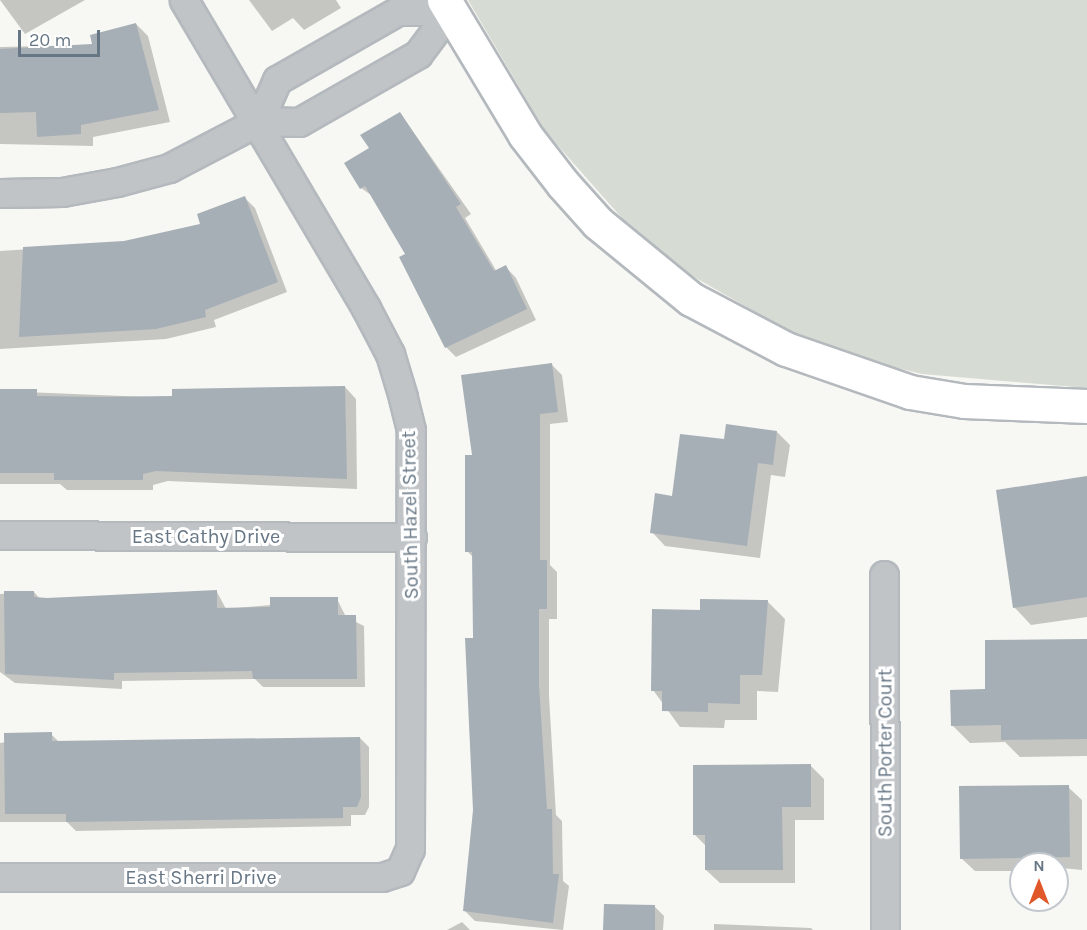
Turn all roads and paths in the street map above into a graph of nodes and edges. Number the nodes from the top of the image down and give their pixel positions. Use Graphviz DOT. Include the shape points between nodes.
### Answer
graph roads {
  1 [pos="184,0"];
  2 [pos="447,5"];
  3 [pos="260,121"];
  4 [pos="0,193"];
  5 [pos="1087,406"];
  6 [pos="0,535"];
  7 [pos="412,537"];
  8 [pos="884,575"];
  9 [pos="400,871"];
  10 [pos="0,877"];
  11 [pos="885,930"];
  1 -- 3 [label="street, South Hazel Street"];
  2 -- 3 [label="street" via="398,12 277,80"];
  2 -- 3 [label="street" via="418,54 299,122"];
  2 -- 5 [label="street" via="525,135 563,184 598,223 691,299 786,349 910,392 964,402"];
  3 -- 4 [label="street" via="169,168 62,192"];
  3 -- 7 [label="street, South Hazel Street" via="390,354 411,430"];
  6 -- 7 [label="street, East Cathy Drive"];
  7 -- 9 [label="street, South Hazel Street" via="410,849"];
  8 -- 11 [label="street, South Porter Court"];
  9 -- 10 [label="street, East Sherri Drive" via="382,877"];
}
